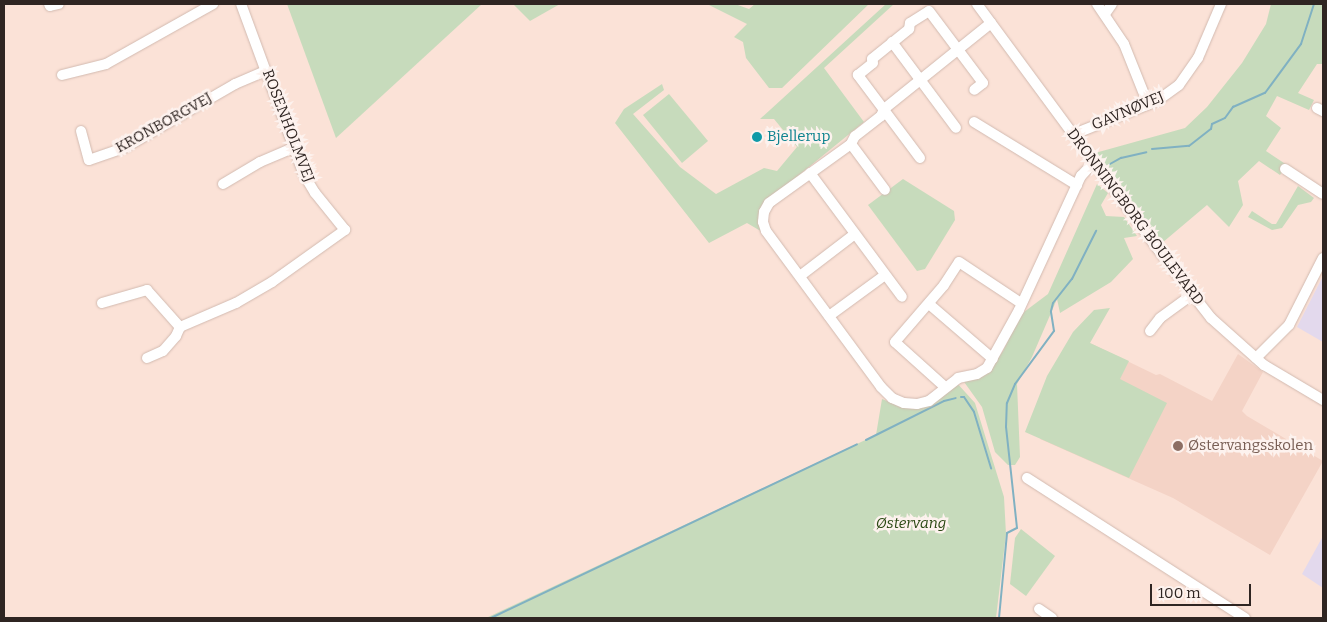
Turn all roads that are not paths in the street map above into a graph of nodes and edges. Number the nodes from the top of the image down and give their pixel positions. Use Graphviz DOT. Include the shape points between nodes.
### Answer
graph roads {
  1 [pos="49,4"];
  2 [pos="59,4"];
  3 [pos="212,4"];
  4 [pos="241,4"];
  5 [pos="977,4"];
  6 [pos="1097,4"];
  7 [pos="1112,4"];
  8 [pos="1221,4"];
  9 [pos="1105,14"];
  10 [pos="991,23"];
  11 [pos="892,42"];
  12 [pos="957,48"];
  13 [pos="266,71"];
  14 [pos="62,75"];
  15 [pos="920,79"];
  16 [pos="974,90"];
  17 [pos="1148,104"];
  18 [pos="884,109"];
  19 [pos="974,122"];
  20 [pos="956,128"];
  21 [pos="81,131"];
  22 [pos="1074,134"];
  23 [pos="851,144"];
  24 [pos="295,147"];
  25 [pos="920,158"];
  26 [pos="1094,162"];
  27 [pos="1285,169"];
  28 [pos="810,173"];
  29 [pos="223,184"];
  30 [pos="1077,185"];
  31 [pos="885,190"];
  32 [pos="1323,194"];
  33 [pos="855,234"];
  34 [pos="1323,258"];
  35 [pos="885,275"];
  36 [pos="800,276"];
  37 [pos="1192,295"];
  38 [pos="902,297"];
  39 [pos="102,303"];
  40 [pos="1021,303"];
  41 [pos="929,304"];
  42 [pos="829,316"];
  43 [pos="180,327"];
  44 [pos="1150,331"];
  45 [pos="147,358"];
  46 [pos="1256,358"];
  47 [pos="993,360"];
  48 [pos="945,387"];
  49 [pos="1323,400"];
  50 [pos="1027,478"];
  51 [pos="1039,609"];
  52 [pos="1052,618"];
  53 [pos="1245,618"];
  1 -- 2 [label="street"];
  3 -- 14 [label="street" via="106,64"];
  4 -- 13 [label="street, ROSENHOLMVEJ"];
  5 -- 10 [label="street, DRONNINGBORG BOULEVARD"];
  6 -- 9 [label="street"];
  7 -- 9 [label="street"];
  8 -- 17 [label="street, GAVNØVEJ" via="1208,37 1185,79 1172,92"];
  9 -- 17 [label="street" via="1124,44"];
  10 -- 12 [label="street"];
  10 -- 22 [label="street, DRONNINGBORG BOULEVARD"];
  11 -- 12 [label="street" via="909,29 910,23 929,11"];
  11 -- 15 [label="street"];
  11 -- 18 [label="street" via="858,75"];
  12 -- 15 [label="street"];
  12 -- 16 [label="street" via="983,83"];
  13 -- 21 [label="street, KRONBORGVEJ" via="235,84 126,146 89,160"];
  13 -- 24 [label="street, ROSENHOLMVEJ"];
  15 -- 18 [label="street"];
  15 -- 20 [label="street"];
  17 -- 22 [label="street, GAVNØVEJ"];
  18 -- 23 [label="street" via="881,116 855,136"];
  18 -- 25 [label="street"];
  19 -- 30 [label="street"];
  22 -- 26 [label="street, DRONNINGBORG BOULEVARD"];
  23 -- 28 [label="street"];
  23 -- 31 [label="street"];
  24 -- 29 [label="street" via="260,162"];
  24 -- 43 [label="street, ROSENHOLMVEJ" via="304,175 345,230 306,261 236,302"];
  26 -- 30 [label="street"];
  26 -- 37 [label="street, DRONNINGBORG BOULEVARD"];
  27 -- 32 [label="street"];
  28 -- 33 [label="street"];
  28 -- 36 [label="street" via="769,204 763,222"];
  30 -- 40 [label="street"];
  33 -- 35 [label="street"];
  33 -- 36 [label="street"];
  34 -- 46 [label="street" via="1289,325"];
  35 -- 38 [label="street"];
  35 -- 42 [label="street"];
  36 -- 42 [label="street"];
  37 -- 44 [label="street" via="1160,318"];
  37 -- 46 [label="street, DRONNINGBORG BOULEVARD" via="1211,318"];
  39 -- 43 [label="street" via="147,290"];
  40 -- 41 [label="street" via="959,262"];
  40 -- 47 [label="street"];
  41 -- 47 [label="street"];
  41 -- 48 [label="street" via="895,342"];
  42 -- 48 [label="street" via="892,398 918,404"];
  43 -- 45 [label="street" via="163,350"];
  46 -- 49 [label="street, DRONNINGBORG BOULEVARD"];
  47 -- 48 [label="street" via="977,374 958,378"];
  50 -- 53 [label="street"];
  51 -- 52 [label="street"];
}
